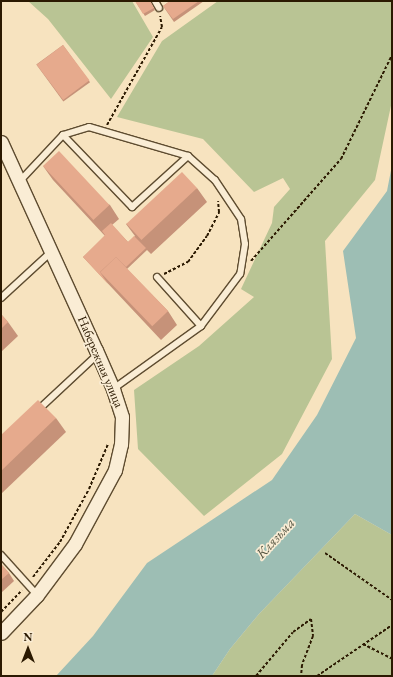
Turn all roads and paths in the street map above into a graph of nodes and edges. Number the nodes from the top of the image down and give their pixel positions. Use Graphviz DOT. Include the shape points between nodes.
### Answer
graph roads {
  1 [pos="155,1"];
  2 [pos="159,8"];
  3 [pos="392,55"];
  4 [pos="103,131"];
  5 [pos="63,135"];
  6 [pos="1,142"];
  7 [pos="188,156"];
  8 [pos="5,160"];
  9 [pos="19,182"];
  10 [pos="218,199"];
  11 [pos="51,252"];
  12 [pos="240,274"];
  13 [pos="157,277"];
  14 [pos="1,298"];
  15 [pos="201,326"];
  16 [pos="98,354"];
  17 [pos="113,389"];
  18 [pos="34,413"];
  19 [pos="325,553"];
  20 [pos="1,555"];
  21 [pos="37,595"];
  22 [pos="392,600"];
  23 [pos="392,624"];
  24 [pos="1,633"];
  25 [pos="363,644"];
  26 [pos="392,659"];
  27 [pos="256,676"];
  28 [pos="301,676"];
  29 [pos="317,676"];
  1 -- 2 [label="lane"];
  2 -- 4 [label="path" via="162,27"];
  3 -- 12 [label="path" via="341,159"];
  4 -- 5 [label="lane" via="89,127"];
  4 -- 7 [label="lane"];
  5 -- 7 [label="lane" via="132,207"];
  5 -- 9 [label="lane"];
  6 -- 8 [label="street, Набережная улица"];
  7 -- 12 [label="lane" via="215,180 241,218 245,244"];
  8 -- 9 [label="street, Набережная улица"];
  9 -- 11 [label="street, Набережная улица"];
  10 -- 13 [label="path" via="219,212 207,236 188,262"];
  11 -- 14 [label="lane"];
  11 -- 16 [label="street, Набережная улица"];
  12 -- 15 [label="lane"];
  13 -- 15 [label="lane"];
  15 -- 17 [label="lane"];
  16 -- 17 [label="street, Набережная улица"];
  16 -- 18 [label="lane"];
  17 -- 21 [label="street, Набережная улица" via="122,417 121,444 115,470 75,544"];
  19 -- 22 [label="path"];
  20 -- 21 [label="lane"];
  21 -- 24 [label="street, Набережная улица"];
  23 -- 25 [label="path"];
  25 -- 26 [label="path"];
  25 -- 29 [label="path"];
  27 -- 28 [label="path" via="293,632 311,619 313,636 302,665"];
}
